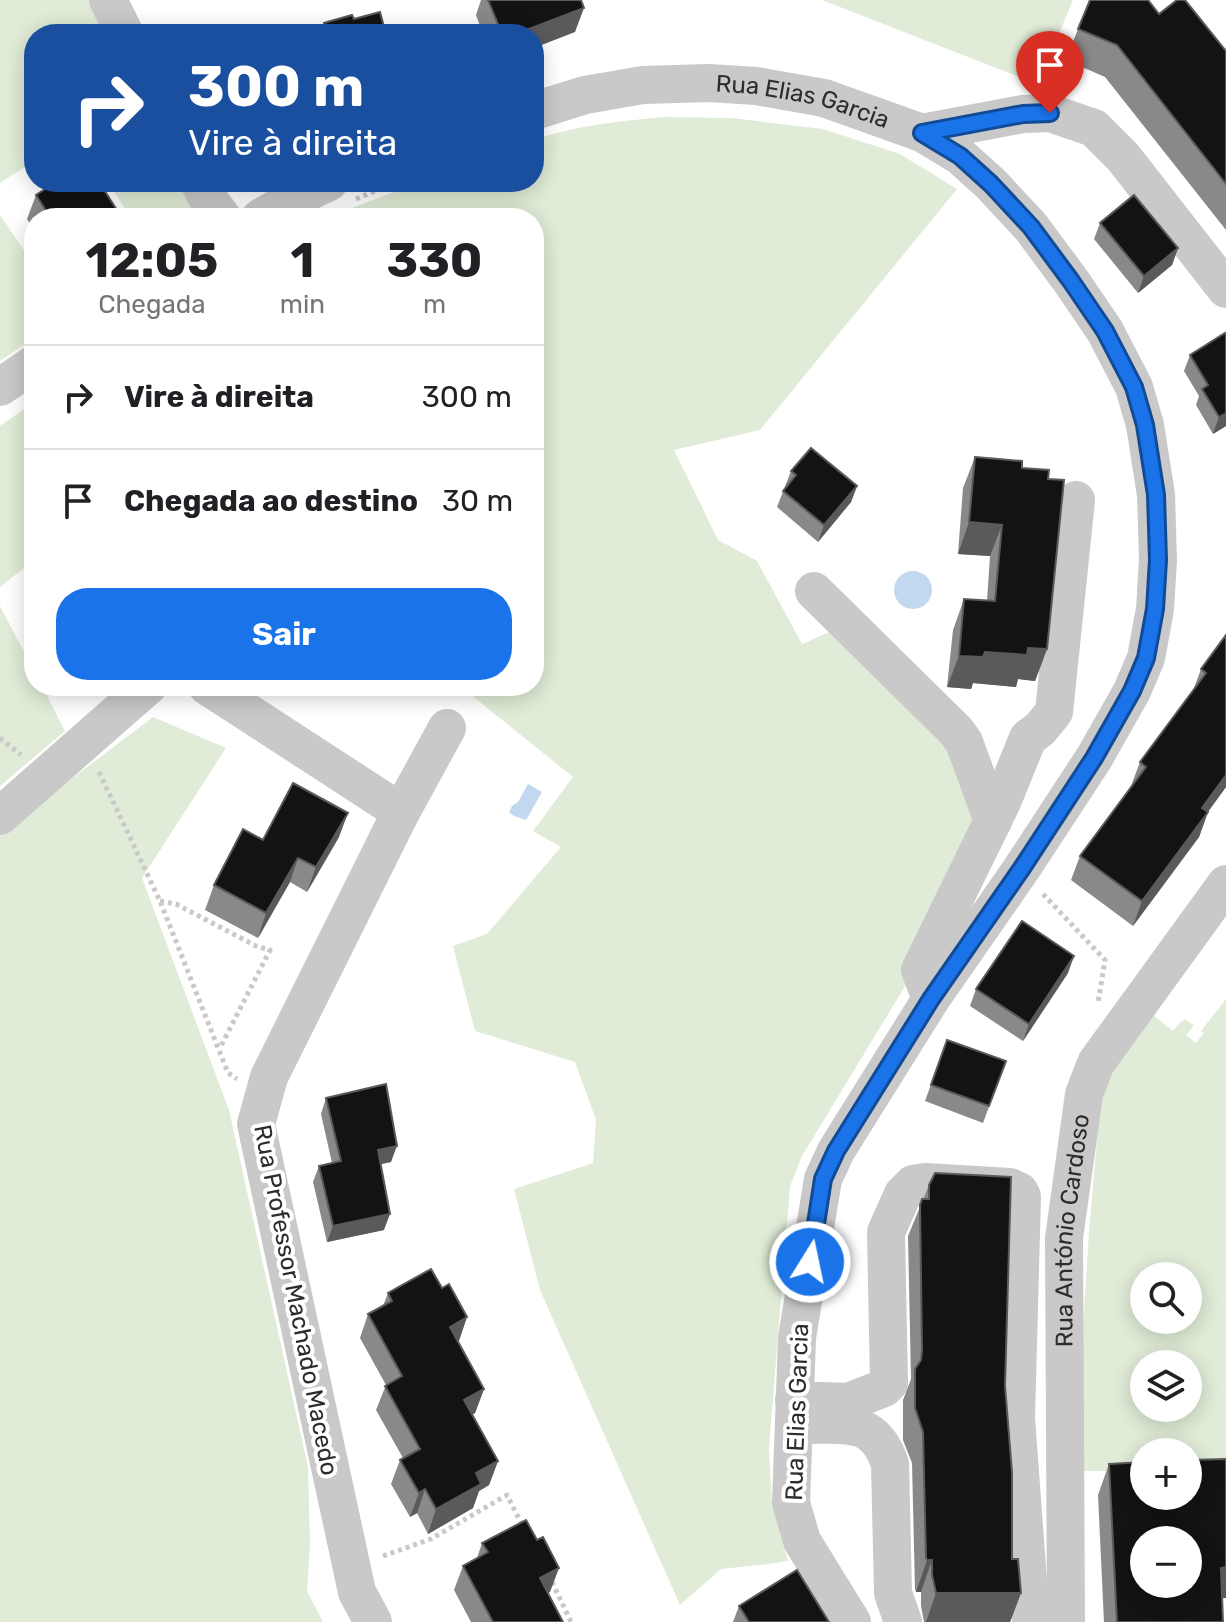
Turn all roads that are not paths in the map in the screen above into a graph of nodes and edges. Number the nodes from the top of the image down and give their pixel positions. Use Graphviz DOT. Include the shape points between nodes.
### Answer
graph roads {
  1 [pos="108,0"];
  2 [pos="120,24"];
  3 [pos="544,108"];
  4 [pos="922,133"];
  5 [pos="308,192"];
  6 [pos="277,208"];
  7 [pos="1226,289"];
  8 [pos="24,371"];
  9 [pos="0,387"];
  10 [pos="1076,500"];
  11 [pos="814,591"];
  12 [pos="137,696"];
  13 [pos="222,696"];
  14 [pos="447,728"];
  15 [pos="401,812"];
  16 [pos="0,816"];
  17 [pos="993,821"];
  18 [pos="1226,884"];
  19 [pos="931,999"];
  20 [pos="794,1413"];
  21 [pos="1063,1413"];
  22 [pos="1016,1418"];
  23 [pos="373,1622"];
  24 [pos="852,1622"];
  25 [pos="903,1622"];
  26 [pos="1031,1622"];
  27 [pos="1066,1622"];
  1 -- 2 [label="street"];
  3 -- 4 [label="street, Rua Elias Garcia" via="643,85 756,86 824,98"];
  4 -- 7 [label="street" via="1037,113 1094,128 1123,157"];
  4 -- 19 [label="street, Rua Elias Garcia" via="960,156 1031,227 1105,331 1134,387 1145,425 1156,495 1158,560 1146,658 1132,691 1094,758"];
  5 -- 6 [label="street"];
  8 -- 9 [label="street"];
  10 -- 17 [label="street" via="1054,712 1028,738"];
  11 -- 17 [label="street" via="956,731"];
  12 -- 16 [label="street"];
  13 -- 15 [label="street"];
  14 -- 15 [label="street, Rua Professor Machado Macedo"];
  15 -- 23 [label="street, Rua Professor Machado Macedo" via="269,1077 256,1124 357,1592"];
  17 -- 19 [label="street" via="920,970"];
  18 -- 21 [label="street, Rua António Cardoso" via="1096,1063 1084,1094 1064,1238"];
  19 -- 20 [label="street, Rua Elias Garcia" via="823,1179 797,1338"];
  20 -- 22 [label="street" via="848,1402 889,1383 886,1232 903,1194 925,1182 1010,1187 1022,1196"];
  20 -- 24 [label="street, Rua Elias Garcia" via="795,1522"];
  20 -- 25 [label="street" via="856,1426 885,1449 890,1464 893,1593"];
  21 -- 22 [label="street"];
  21 -- 27 [label="street, Rua António Cardoso"];
  22 -- 26 [label="street"];
}
